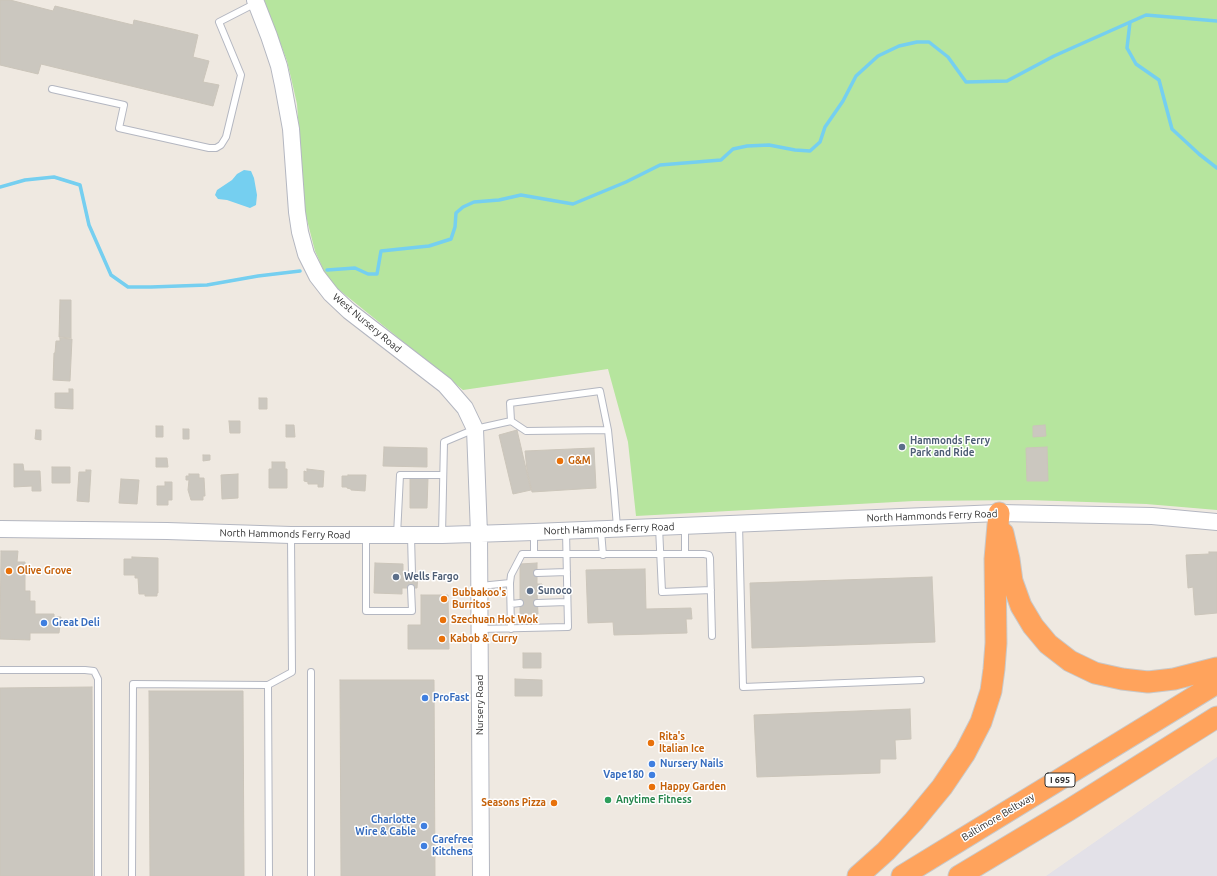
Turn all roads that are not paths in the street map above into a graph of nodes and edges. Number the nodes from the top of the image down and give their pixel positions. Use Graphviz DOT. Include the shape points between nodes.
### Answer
graph roads {
  1 [pos="255,1"];
  2 [pos="52,88"];
  3 [pos="511,421"];
  4 [pos="475,429"];
  5 [pos="608,430"];
  6 [pos="443,475"];
  7 [pos="998,513"];
  8 [pos="1217,522"];
  9 [pos="739,524"];
  10 [pos="685,526"];
  11 [pos="659,528"];
  12 [pos="0,529"];
  13 [pos="609,529"];
  14 [pos="566,531"];
  15 [pos="534,532"];
  16 [pos="480,534"];
  17 [pos="291,535"];
  18 [pos="366,535"];
  19 [pos="404,535"];
  20 [pos="442,535"];
  21 [pos="534,554"];
  22 [pos="566,554"];
  23 [pos="685,554"];
  24 [pos="603,555"];
  25 [pos="660,555"];
  26 [pos="567,572"];
  27 [pos="537,573"];
  28 [pos="412,574"];
  29 [pos="520,574"];
  30 [pos="511,575"];
  31 [pos="510,584"];
  32 [pos="480,586"];
  33 [pos="411,588"];
  34 [pos="711,590"];
  35 [pos="567,602"];
  36 [pos="520,603"];
  37 [pos="537,603"];
  38 [pos="511,604"];
  39 [pos="480,629"];
  40 [pos="511,629"];
  41 [pos="712,636"];
  42 [pos="1217,668"];
  43 [pos="0,670"];
  44 [pos="311,672"];
  45 [pos="921,680"];
  46 [pos="1217,683"];
  47 [pos="268,684"];
  48 [pos="1217,716"];
  49 [pos="1069,810"];
  50 [pos="98,876"];
  51 [pos="132,876"];
  52 [pos="269,876"];
  53 [pos="311,876"];
  54 [pos="481,876"];
  55 [pos="858,876"];
  56 [pos="902,876"];
  57 [pos="959,876"];
  58 [pos="977,876"];
  1 -- 2 [label="lane" via="219,22 241,75 226,138 216,148 119,128 124,105"];
  1 -- 4 [label="main road, West Nursery Road" via="283,85 291,129 298,219 306,254 314,270 332,294 350,311 445,385 465,408"];
  3 -- 4 [label="lane"];
  3 -- 5 [label="lane" via="526,431"];
  3 -- 5 [label="lane" via="510,403 600,391"];
  4 -- 6 [label="lane" via="444,442"];
  4 -- 16 [label="main road, West Nursery Road"];
  5 -- 13 [label="lane" via="614,490"];
  6 -- 19 [label="lane" via="400,475"];
  6 -- 20 [label="lane"];
  7 -- 8 [label="main road, North Hammonds Ferry Road" via="1152,516"];
  7 -- 9 [label="main road, North Hammonds Ferry Road"];
  7 -- 42 [label="highway" via="1012,581 1021,606 1048,644 1070,661 1095,672 1148,682 1174,679"];
  7 -- 55 [label="highway" via="994,669 991,691 981,722 965,753 942,787 886,851"];
  9 -- 10 [label="main road, North Hammonds Ferry Road"];
  9 -- 45 [label="lane" via="743,687"];
  10 -- 11 [label="main road, North Hammonds Ferry Road"];
  10 -- 23 [label="lane"];
  11 -- 13 [label="main road, North Hammonds Ferry Road"];
  11 -- 25 [label="lane"];
  12 -- 17 [label="main road, North Hammonds Ferry Road"];
  13 -- 14 [label="main road, North Hammonds Ferry Road"];
  13 -- 24 [label="lane"];
  14 -- 15 [label="main road, North Hammonds Ferry Road"];
  14 -- 22 [label="lane"];
  15 -- 16 [label="main road, North Hammonds Ferry Road"];
  15 -- 21 [label="lane"];
  16 -- 20 [label="main road, North Hammonds Ferry Road"];
  16 -- 32 [label="main road, Nursery Road"];
  17 -- 18 [label="main road, North Hammonds Ferry Road"];
  17 -- 47 [label="lane" via="292,672"];
  18 -- 19 [label="main road, North Hammonds Ferry Road"];
  18 -- 33 [label="lane" via="366,611 412,611"];
  19 -- 20 [label="main road, North Hammonds Ferry Road"];
  19 -- 28 [label="lane"];
  21 -- 22 [label="lane"];
  21 -- 30 [label="lane" via="522,554"];
  22 -- 24 [label="lane"];
  22 -- 26 [label="lane"];
  23 -- 25 [label="lane"];
  23 -- 34 [label="lane" via="709,555"];
  24 -- 25 [label="lane"];
  25 -- 34 [label="lane" via="662,592"];
  26 -- 27 [label="lane"];
  26 -- 35 [label="lane"];
  29 -- 30 [label="lane"];
  30 -- 31 [label="lane"];
  31 -- 32 [label="lane"];
  31 -- 38 [label="lane"];
  32 -- 39 [label="main road, Nursery Road"];
  34 -- 41 [label="lane"];
  35 -- 37 [label="lane"];
  35 -- 40 [label="lane" via="568,627"];
  36 -- 38 [label="lane"];
  38 -- 40 [label="lane"];
  39 -- 40 [label="lane"];
  39 -- 54 [label="main road, Nursery Road"];
  43 -- 50 [label="lane" via="85,670 94,672 98,679"];
  44 -- 53 [label="lane"];
  46 -- 56 [label="highway, Baltimore Beltway / I 695"];
  47 -- 51 [label="lane" via="133,684"];
  47 -- 52 [label="lane"];
  48 -- 49 [label="highway"];
  49 -- 57 [label="highway"];
  49 -- 58 [label="highway"];
}
